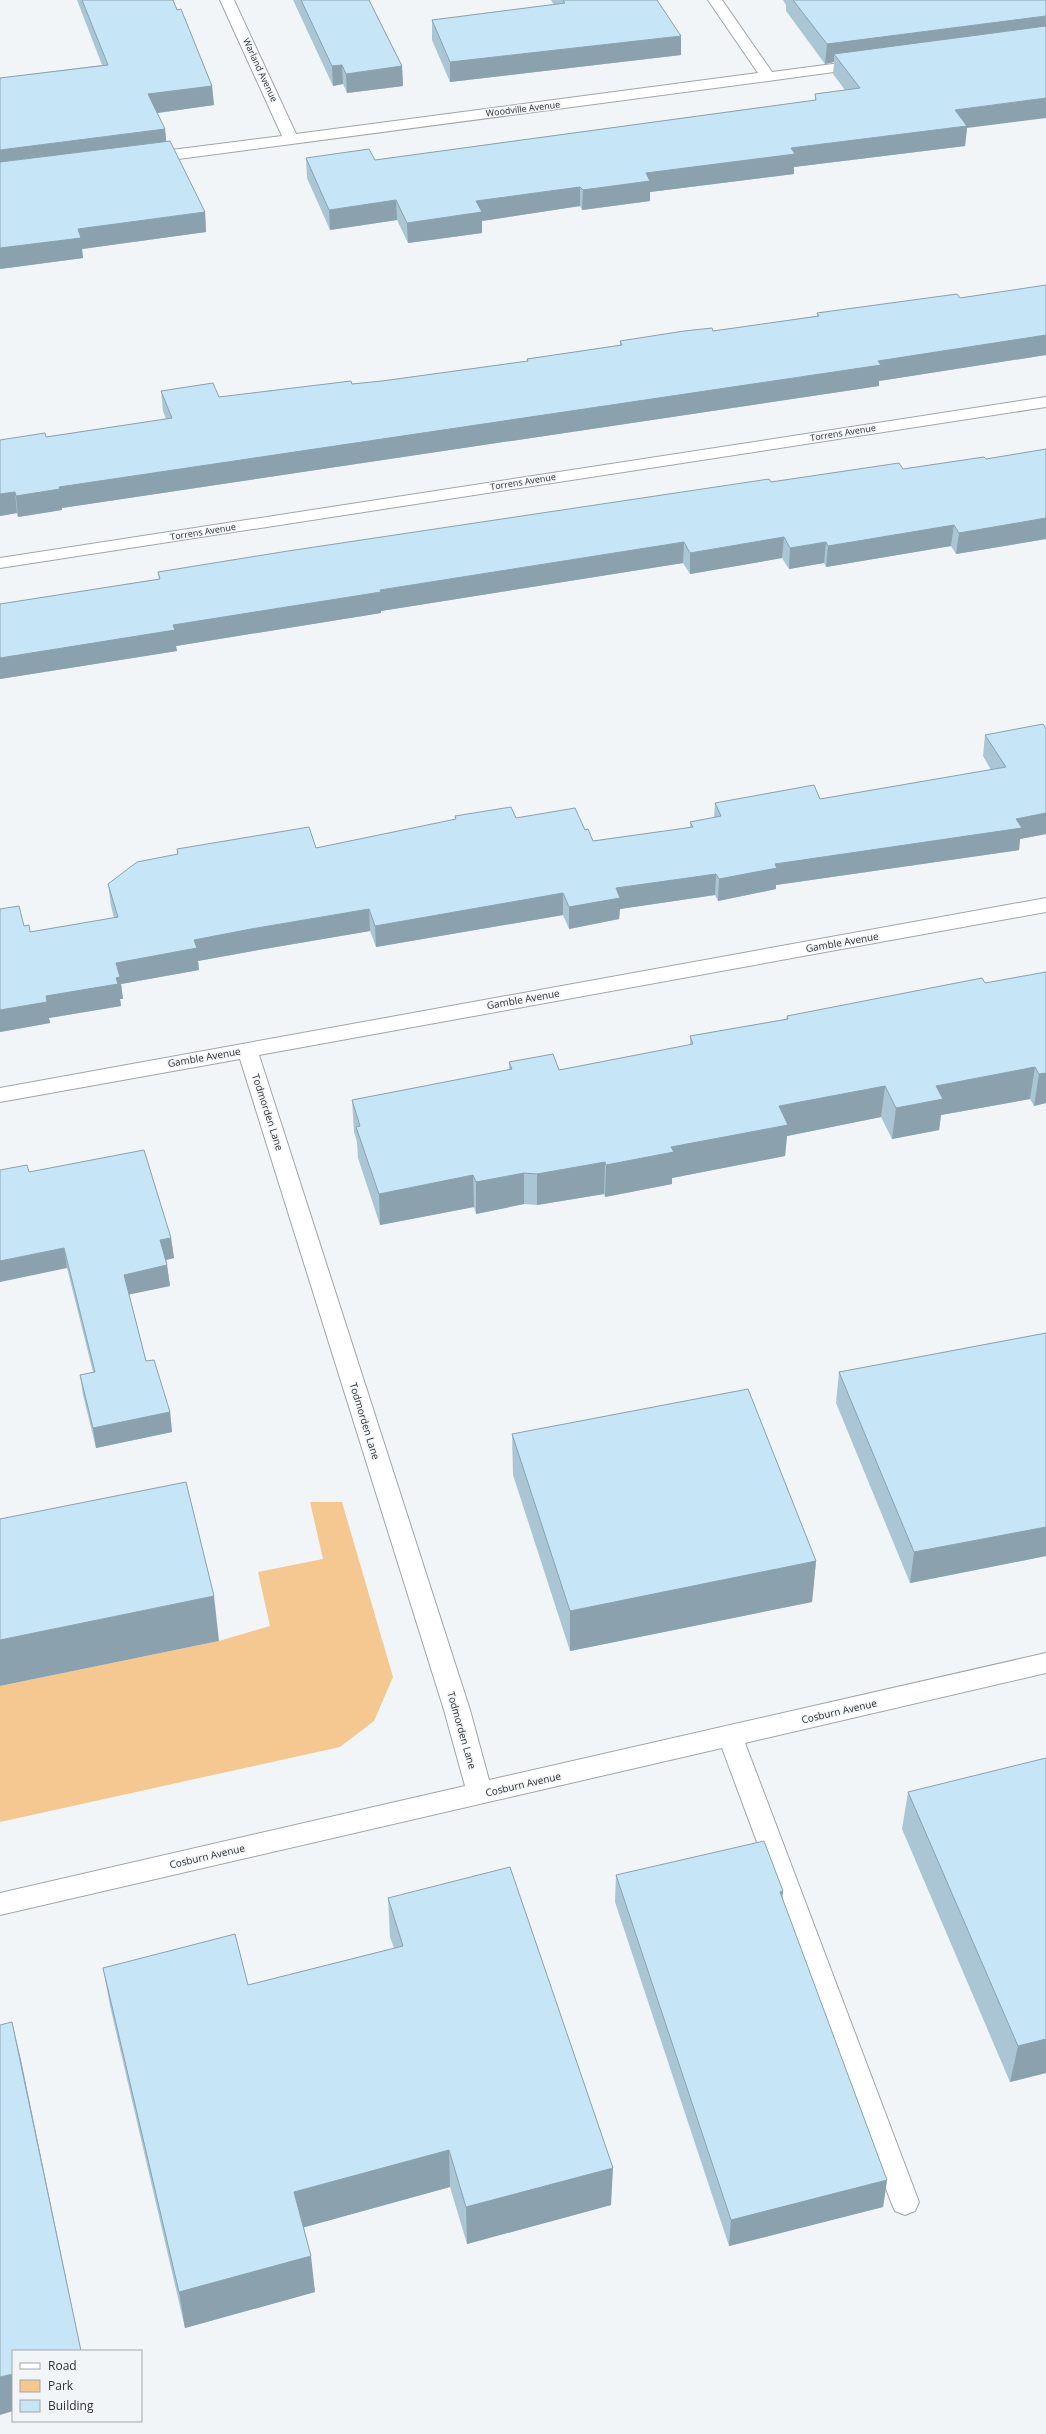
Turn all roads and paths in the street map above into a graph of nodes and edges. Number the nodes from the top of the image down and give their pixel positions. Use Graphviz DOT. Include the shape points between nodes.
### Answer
graph roads {
  1 [pos="228,0"];
  2 [pos="715,0"];
  3 [pos="876,62"];
  4 [pos="768,77"];
  5 [pos="292,139"];
  6 [pos="134,160"];
  7 [pos="1046,402"];
  8 [pos="0,563"];
  9 [pos="1046,905"];
  10 [pos="247,1049"];
  11 [pos="0,1095"];
  12 [pos="1046,1663"];
  13 [pos="730,1736"];
  14 [pos="480,1794"];
  15 [pos="0,1904"];
  16 [pos="905,2202"];
  1 -- 5 [label="street, Warland Avenue"];
  2 -- 4 [label="street"];
  3 -- 4 [label="street, Woodville Avenue"];
  4 -- 5 [label="street, Woodville Avenue"];
  5 -- 6 [label="street, Woodville Avenue"];
  7 -- 8 [label="street, Torrens Avenue"];
  9 -- 10 [label="street, Gamble Avenue"];
  10 -- 11 [label="street, Gamble Avenue"];
  10 -- 14 [label="street, Todmorden Lane" via="457,1710"];
  12 -- 13 [label="street, Cosburn Avenue"];
  13 -- 14 [label="street, Cosburn Avenue"];
  13 -- 16 [label="street"];
  14 -- 15 [label="street, Cosburn Avenue"];
}
